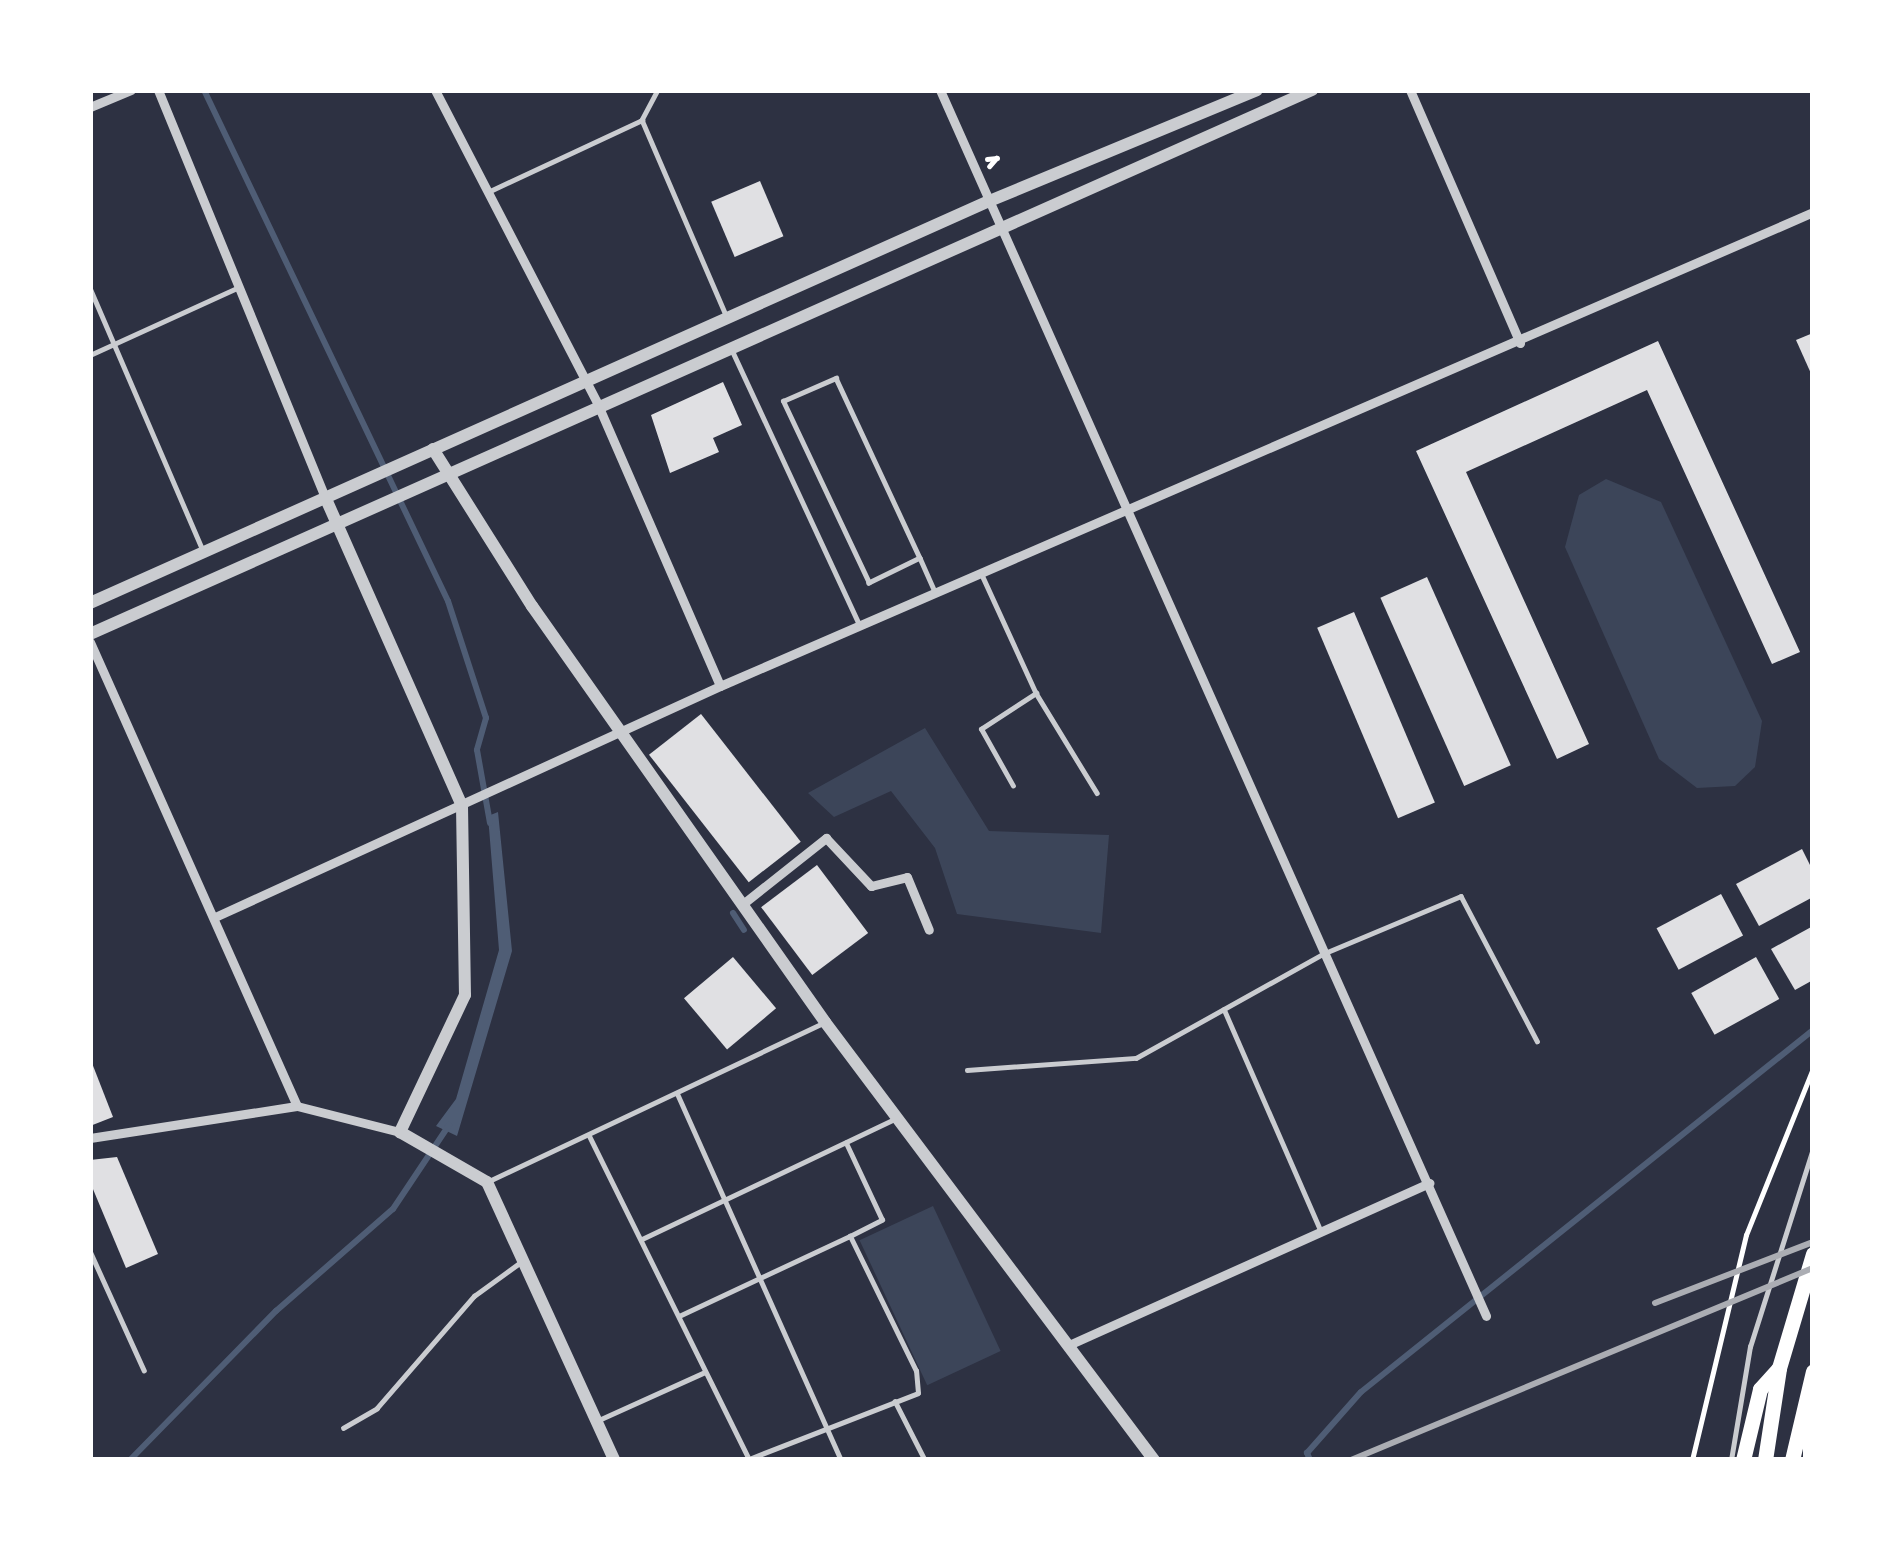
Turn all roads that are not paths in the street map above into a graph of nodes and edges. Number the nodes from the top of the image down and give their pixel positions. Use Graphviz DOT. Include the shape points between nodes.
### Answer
graph roads {
  1 [pos="131,90"];
  2 [pos="158,90"];
  3 [pos="435,90"];
  4 [pos="658,90"];
  5 [pos="940,90"];
  6 [pos="1257,90"];
  7 [pos="1312,90"];
  8 [pos="1410,90"];
  9 [pos="90,107"];
  10 [pos="642,120"];
  11 [pos="486,193"];
  12 [pos="987,202"];
  13 [pos="1813,212"];
  14 [pos="996,228"];
  15 [pos="239,287"];
  16 [pos="90,288"];
  17 [pos="728,319"];
  18 [pos="1520,343"];
  19 [pos="112,344"];
  20 [pos="731,348"];
  21 [pos="90,355"];
  22 [pos="583,382"];
  23 [pos="598,405"];
  24 [pos="433,449"];
  25 [pos="444,476"];
  26 [pos="326,499"];
  27 [pos="1127,512"];
  28 [pos="339,524"];
  29 [pos="204,553"];
  30 [pos="920,558"];
  31 [pos="982,577"];
  32 [pos="937,597"];
  33 [pos="90,603"];
  34 [pos="860,628"];
  35 [pos="90,638"];
  36 [pos="720,686"];
  37 [pos="1036,693"];
  38 [pos="623,735"];
  39 [pos="1013,786"];
  40 [pos="1097,793"];
  41 [pos="462,806"];
  42 [pos="745,903"];
  43 [pos="215,917"];
  44 [pos="929,930"];
  45 [pos="1324,953"];
  46 [pos="1224,1009"];
  47 [pos="825,1022"];
  48 [pos="1538,1041"];
  49 [pos="967,1070"];
  50 [pos="678,1095"];
  51 [pos="297,1106"];
  52 [pos="900,1116"];
  53 [pos="400,1132"];
  54 [pos="589,1135"];
  55 [pos="90,1138"];
  56 [pos="846,1143"];
  57 [pos="1813,1148"];
  58 [pos="487,1182"];
  59 [pos="1430,1183"];
  60 [pos="724,1201"];
  61 [pos="1322,1234"];
  62 [pos="850,1236"];
  63 [pos="642,1239"];
  64 [pos="90,1251"];
  65 [pos="1813,1254"];
  66 [pos="523,1260"];
  67 [pos="759,1280"];
  68 [pos="1485,1312"];
  69 [pos="679,1316"];
  70 [pos="1071,1344"];
  71 [pos="1779,1368"];
  72 [pos="144,1370"];
  73 [pos="705,1372"];
  74 [pos="1811,1377"];
  75 [pos="896,1401"];
  76 [pos="596,1421"];
  77 [pos="343,1427"];
  78 [pos="826,1430"];
  79 [pos="749,1459"];
  80 [pos="614,1460"];
  81 [pos="841,1460"];
  82 [pos="925,1460"];
  83 [pos="1154,1460"];
  84 [pos="1731,1460"];
  85 [pos="1743,1460"];
  86 [pos="1765,1460"];
  87 [pos="1792,1460"];
  88 [pos="1810,1460"];
  1 -- 9 [label="street"];
  2 -- 15 [label="street"];
  3 -- 11 [label="street"];
  4 -- 10 [label="lane"];
  5 -- 12 [label="street"];
  6 -- 12 [label="street"];
  7 -- 14 [label="street"];
  8 -- 18 [label="street"];
  10 -- 11 [label="lane"];
  10 -- 17 [label="lane"];
  11 -- 22 [label="street"];
  12 -- 14 [label="street"];
  12 -- 17 [label="street"];
  13 -- 18 [label="street"];
  14 -- 20 [label="street"];
  14 -- 27 [label="street"];
  15 -- 19 [label="lane"];
  15 -- 26 [label="street"];
  16 -- 19 [label="lane"];
  17 -- 22 [label="street"];
  18 -- 27 [label="street"];
  19 -- 21 [label="lane"];
  19 -- 29 [label="lane"];
  20 -- 23 [label="street"];
  20 -- 34 [label="lane"];
  22 -- 23 [label="street"];
  22 -- 24 [label="street"];
  23 -- 25 [label="street"];
  23 -- 36 [label="street"];
  24 -- 25 [label="street"];
  24 -- 26 [label="street"];
  25 -- 28 [label="street"];
  25 -- 38 [label="street"];
  26 -- 28 [label="street"];
  26 -- 29 [label="street"];
  27 -- 31 [label="street"];
  27 -- 45 [label="street"];
  28 -- 35 [label="street"];
  28 -- 41 [label="street"];
  29 -- 33 [label="street"];
  30 -- 30 [label="lane" via="836,378 783,401 869,583"];
  30 -- 32 [label="lane"];
  31 -- 32 [label="street"];
  31 -- 37 [label="lane"];
  32 -- 34 [label="street"];
  34 -- 36 [label="street"];
  35 -- 43 [label="street"];
  36 -- 38 [label="street"];
  37 -- 39 [label="lane" via="981,729"];
  37 -- 40 [label="lane"];
  38 -- 41 [label="street"];
  38 -- 42 [label="street"];
  41 -- 43 [label="street"];
  41 -- 53 [label="street" via="465,995"];
  42 -- 44 [label="street" via="826,838 871,886 907,878"];
  42 -- 47 [label="street"];
  43 -- 51 [label="street"];
  45 -- 46 [label="lane"];
  45 -- 48 [label="lane" via="1461,896"];
  45 -- 59 [label="street"];
  46 -- 49 [label="lane" via="1136,1058"];
  46 -- 61 [label="lane"];
  47 -- 50 [label="lane"];
  47 -- 52 [label="street"];
  50 -- 54 [label="lane"];
  50 -- 60 [label="lane"];
  51 -- 53 [label="street"];
  51 -- 55 [label="street"];
  52 -- 56 [label="lane"];
  52 -- 70 [label="street"];
  53 -- 58 [label="street"];
  54 -- 58 [label="lane"];
  54 -- 63 [label="lane"];
  56 -- 60 [label="lane"];
  56 -- 62 [label="lane" via="882,1220"];
  57 -- 84 [label="lane" via="1750,1347"];
  58 -- 66 [label="street"];
  59 -- 61 [label="street"];
  59 -- 68 [label="street"];
  60 -- 63 [label="lane"];
  60 -- 67 [label="lane"];
  61 -- 70 [label="street"];
  62 -- 67 [label="lane"];
  62 -- 75 [label="lane" via="916,1371 918,1393"];
  63 -- 69 [label="lane"];
  64 -- 72 [label="lane"];
  65 -- 71 [label="main road"];
  66 -- 76 [label="street"];
  66 -- 77 [label="lane" via="474,1296 377,1408"];
  67 -- 69 [label="lane"];
  67 -- 78 [label="lane"];
  69 -- 73 [label="lane"];
  70 -- 83 [label="street"];
  71 -- 85 [label="main road" via="1760,1389"];
  71 -- 86 [label="main road"];
  73 -- 76 [label="lane"];
  73 -- 79 [label="lane"];
  74 -- 87 [label="main road"];
  74 -- 88 [label="main road"];
  75 -- 78 [label="lane"];
  75 -- 82 [label="lane"];
  76 -- 80 [label="street"];
  78 -- 79 [label="lane"];
  78 -- 81 [label="lane"];
}
